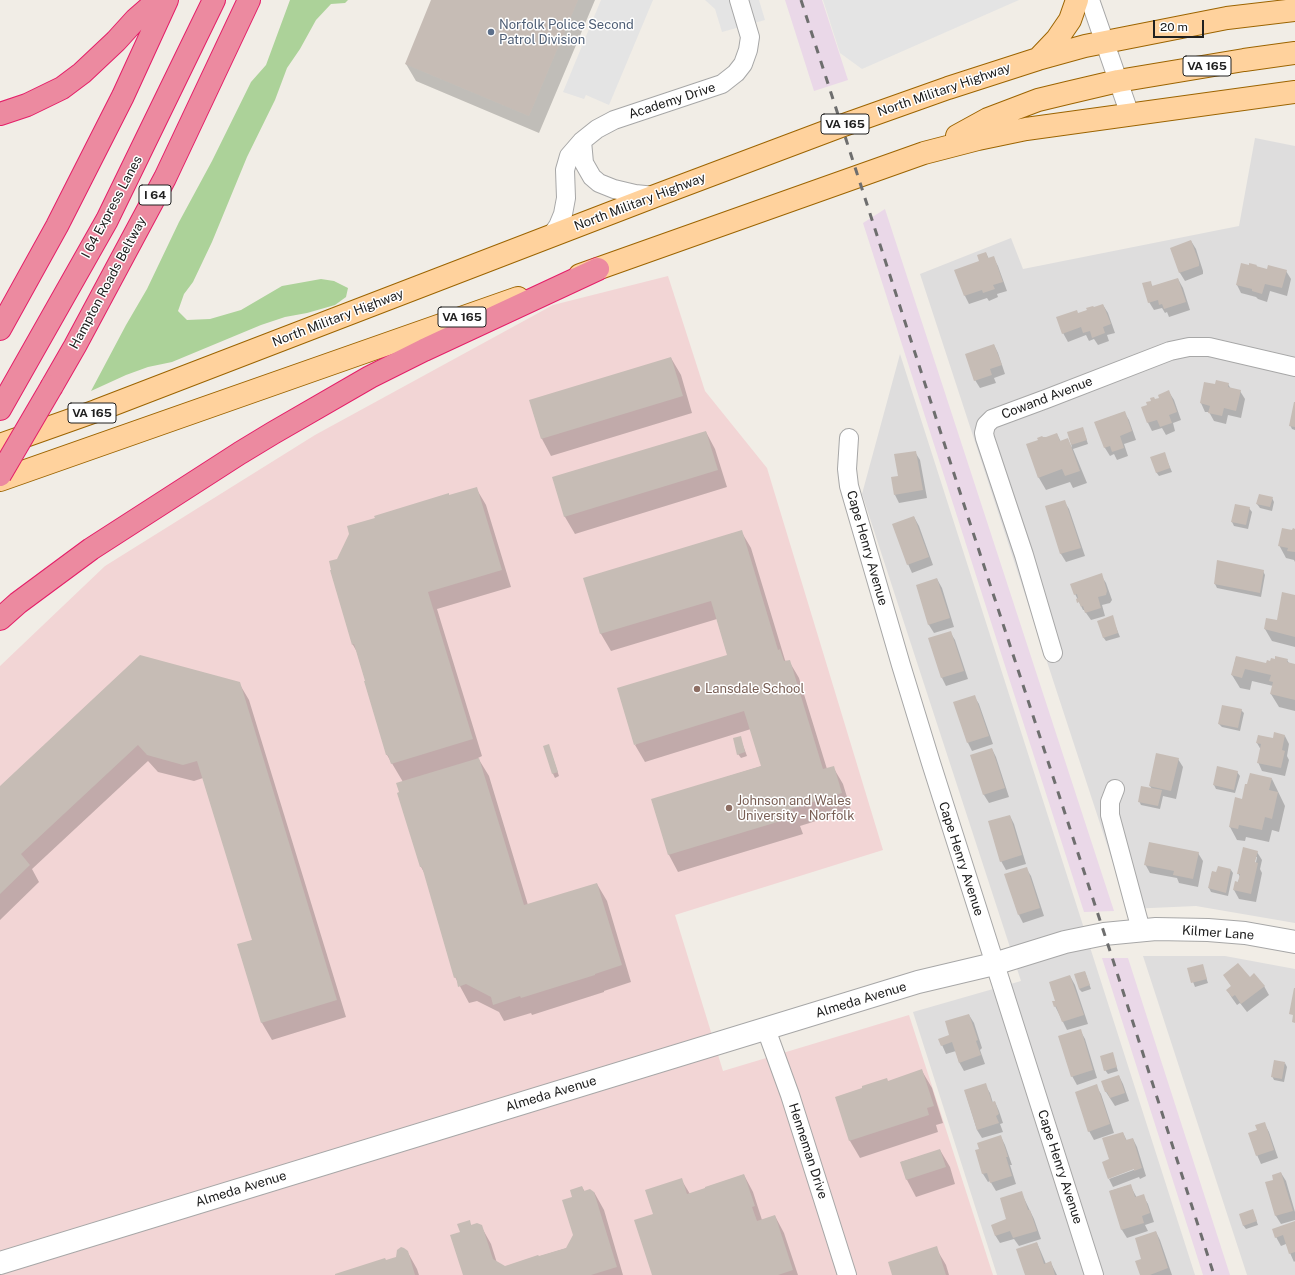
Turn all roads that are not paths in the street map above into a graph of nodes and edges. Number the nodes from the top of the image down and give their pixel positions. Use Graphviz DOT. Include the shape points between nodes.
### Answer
graph roads {
  1 [pos="158,0"];
  2 [pos="167,0"];
  3 [pos="214,0"];
  4 [pos="249,0"];
  5 [pos="739,0"];
  6 [pos="1077,0"];
  7 [pos="1090,0"];
  8 [pos="1295,10"];
  9 [pos="1105,42"];
  10 [pos="1295,53"];
  11 [pos="1038,59"];
  12 [pos="1118,81"];
  13 [pos="1295,92"];
  14 [pos="0,114"];
  15 [pos="1130,115"];
  16 [pos="582,141"];
  17 [pos="924,153"];
  18 [pos="655,196"];
  19 [pos="551,236"];
  20 [pos="598,269"];
  21 [pos="0,329"];
  22 [pos="1295,367"];
  23 [pos="3,403"];
  24 [pos="849,438"];
  25 [pos="0,445"];
  26 [pos="0,475"];
  27 [pos="0,480"];
  28 [pos="0,619"];
  29 [pos="1053,653"];
  30 [pos="1115,789"];
  31 [pos="1141,930"];
  32 [pos="1104,934"];
  33 [pos="1295,942"];
  34 [pos="994,964"];
  35 [pos="766,1029"];
  36 [pos="0,1263"];
  37 [pos="847,1275"];
  38 [pos="1094,1275"];
  1 -- 14 [label="highway" via="82,73 62,88 27,105"];
  2 -- 21 [label="highway" via="123,96 57,226"];
  3 -- 23 [label="highway, I 64 Express Lanes" via="107,220"];
  4 -- 26 [label="highway, Hampton Roads Beltway / I 64, bridge" via="165,178 79,339"];
  5 -- 16 [label="street, Academy Drive" via="750,37 743,64 736,73 722,84 614,120"];
  6 -- 11 [label="main road" via="1070,20 1057,39"];
  7 -- 9 [label="street"];
  8 -- 9 [label="main road, North Military Highway / VA 165" via="1227,18"];
  9 -- 11 [label="main road, North Military Highway / VA 165"];
  9 -- 12 [label="street"];
  10 -- 12 [label="main road, VA 165"];
  11 -- 18 [label="main road, North Military Highway / VA 165" via="841,126"];
  12 -- 15 [label="street"];
  12 -- 17 [label="main road, VA 165" via="1038,100 988,119"];
  13 -- 15 [label="main road"];
  15 -- 17 [label="main road" via="1026,129"];
  16 -- 18 [label="street" via="584,163 599,183 634,194"];
  16 -- 19 [label="street, Academy Drive" via="569,156 565,170 566,198 563,214"];
  17 -- 20 [label="main road, VA 165"];
  18 -- 19 [label="main road, North Military Highway / VA 165"];
  19 -- 25 [label="main road, North Military Highway / VA 165" via="96,411"];
  20 -- 27 [label="main road, VA 165"];
  20 -- 28 [label="highway" via="370,377 266,437 91,549 29,594"];
  22 -- 29 [label="street, Cowand Avenue" via="1209,347 1170,350 992,419 986,425 985,438"];
  24 -- 34 [label="street, Cape Henry Avenue" via="849,486 910,695"];
  30 -- 31 [label="street" via="1110,802 1110,815"];
  31 -- 32 [label="street, Kilmer Lane"];
  31 -- 33 [label="street, Kilmer Lane" via="1208,930 1245,933"];
  32 -- 34 [label="street, Almeda Avenue" via="1065,942"];
  34 -- 35 [label="street, Almeda Avenue" via="918,982"];
  34 -- 38 [label="street, Cape Henry Avenue"];
  35 -- 36 [label="street, Almeda Avenue"];
  35 -- 37 [label="street, Henneman Drive" via="790,1095"];
}
